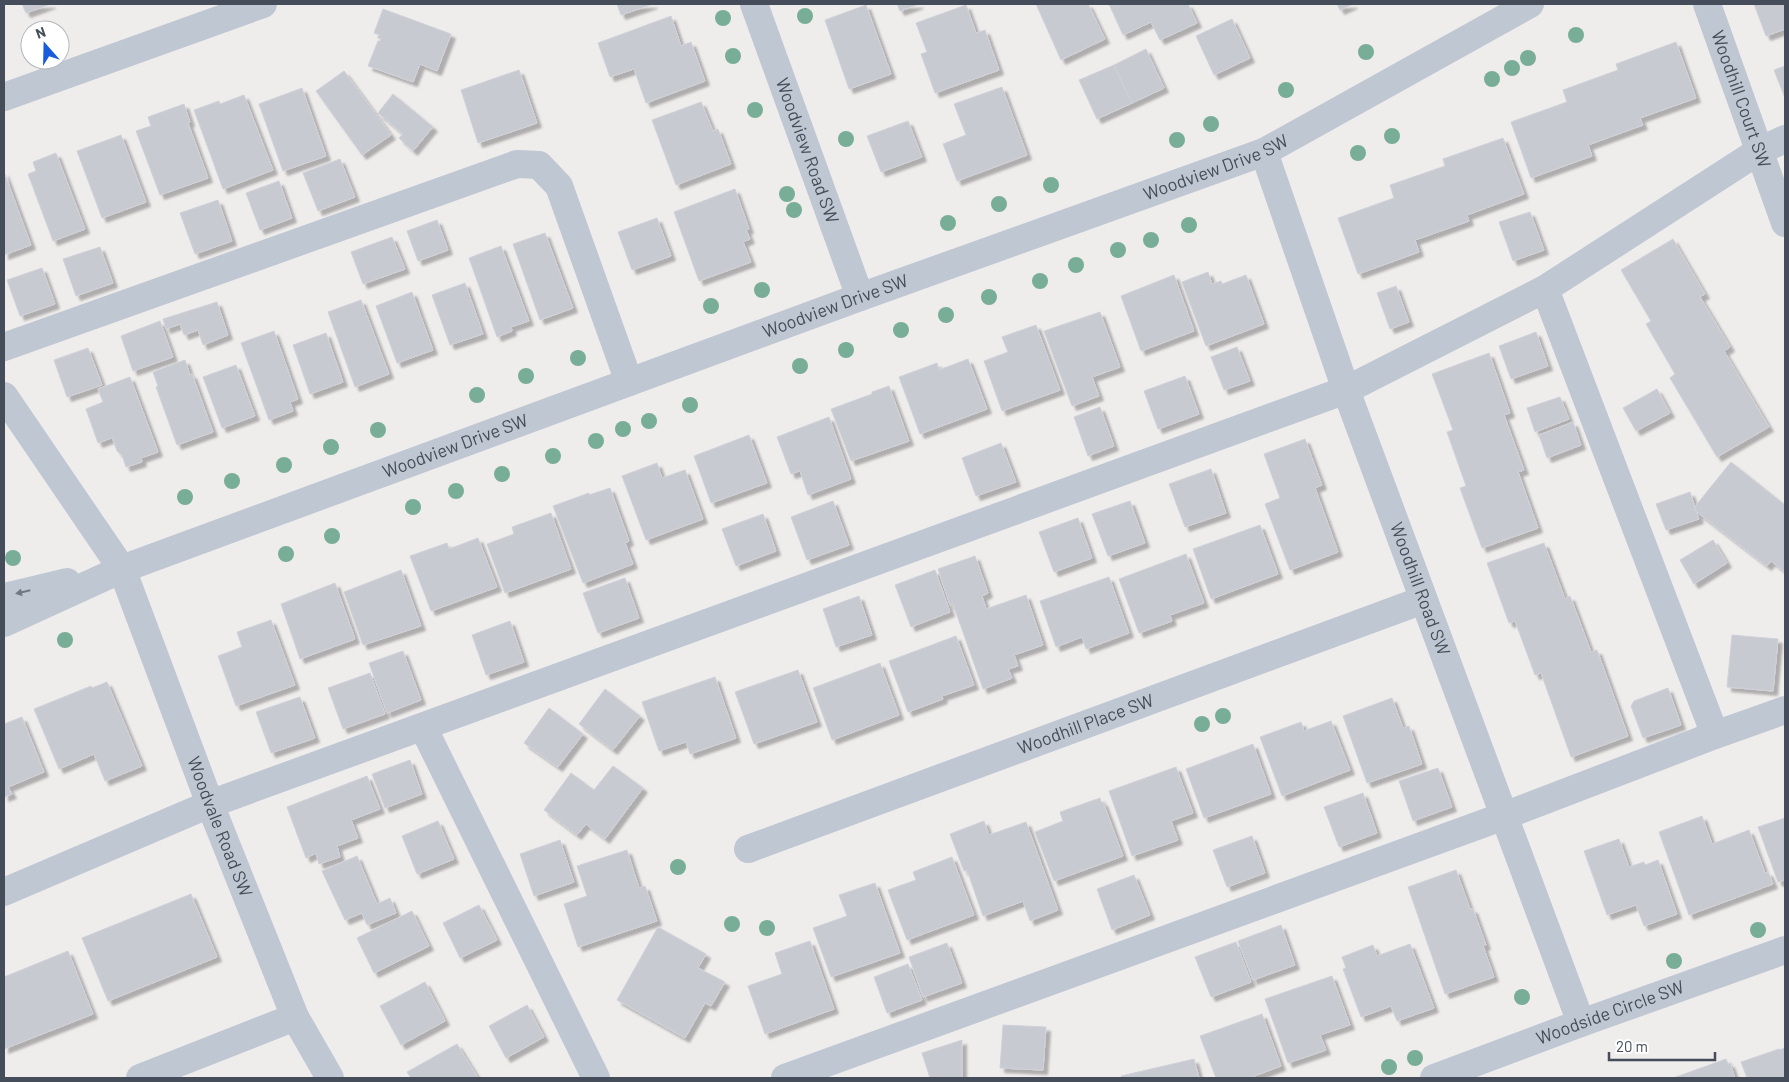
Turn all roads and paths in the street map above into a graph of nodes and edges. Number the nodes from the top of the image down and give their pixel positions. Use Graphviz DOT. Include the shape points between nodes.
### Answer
graph roads {
  1 [pos="263,4"];
  2 [pos="754,4"];
  3 [pos="1530,4"];
  4 [pos="1707,4"];
  5 [pos="4,98"];
  6 [pos="1785,139"];
  7 [pos="1759,151"];
  8 [pos="1264,152"];
  9 [pos="1785,223"];
  10 [pos="1545,289"];
  11 [pos="860,297"];
  12 [pos="4,347"];
  13 [pos="629,382"];
  14 [pos="1346,390"];
  15 [pos="4,396"];
  16 [pos="122,569"];
  17 [pos="4,597"];
  18 [pos="1423,600"];
  19 [pos="4,623"];
  20 [pos="1785,710"];
  21 [pos="423,727"];
  22 [pos="1715,735"];
  23 [pos="210,804"];
  24 [pos="1504,816"];
  25 [pos="748,849"];
  26 [pos="4,892"];
  27 [pos="1785,950"];
  28 [pos="295,1017"];
  29 [pos="1581,1023"];
  30 [pos="140,1078"];
  31 [pos="330,1078"];
  32 [pos="596,1078"];
  33 [pos="785,1078"];
  34 [pos="1434,1078"];
  1 -- 5 [label="street"];
  2 -- 11 [label="street, Woodview Road SW"];
  3 -- 8 [label="street, Woodview Drive SW"];
  4 -- 7 [label="street, Woodhill Court SW"];
  6 -- 7 [label="street"];
  7 -- 9 [label="street, Woodhill Court SW"];
  7 -- 10 [label="street"];
  8 -- 11 [label="street, Woodview Drive SW"];
  8 -- 14 [label="street, Woodhill Road SW"];
  10 -- 14 [label="street"];
  10 -- 22 [label="street"];
  11 -- 13 [label="street, Woodview Drive SW"];
  12 -- 13 [label="street" via="517,164 539,165 559,186"];
  13 -- 16 [label="street, Woodview Drive SW"];
  14 -- 18 [label="street, Woodhill Road SW"];
  14 -- 21 [label="street"];
  15 -- 16 [label="street, Woodvale Road SW"];
  16 -- 17 [label="street, Woodview Drive SW, one-way"];
  16 -- 19 [label="street, Woodview Drive SW"];
  16 -- 23 [label="street, Woodvale Road SW"];
  18 -- 24 [label="street, Woodhill Road SW"];
  18 -- 25 [label="street, Woodhill Place SW"];
  20 -- 22 [label="street"];
  21 -- 23 [label="street"];
  21 -- 32 [label="street"];
  22 -- 24 [label="street"];
  23 -- 26 [label="street"];
  23 -- 28 [label="street, Woodvale Road SW"];
  24 -- 29 [label="street, Woodhill Road SW"];
  24 -- 33 [label="street"];
  27 -- 29 [label="street, Woodside Circle SW"];
  28 -- 30 [label="street"];
  28 -- 31 [label="street, Woodvale Road SW"];
  29 -- 34 [label="street, Woodside Circle SW"];
}
